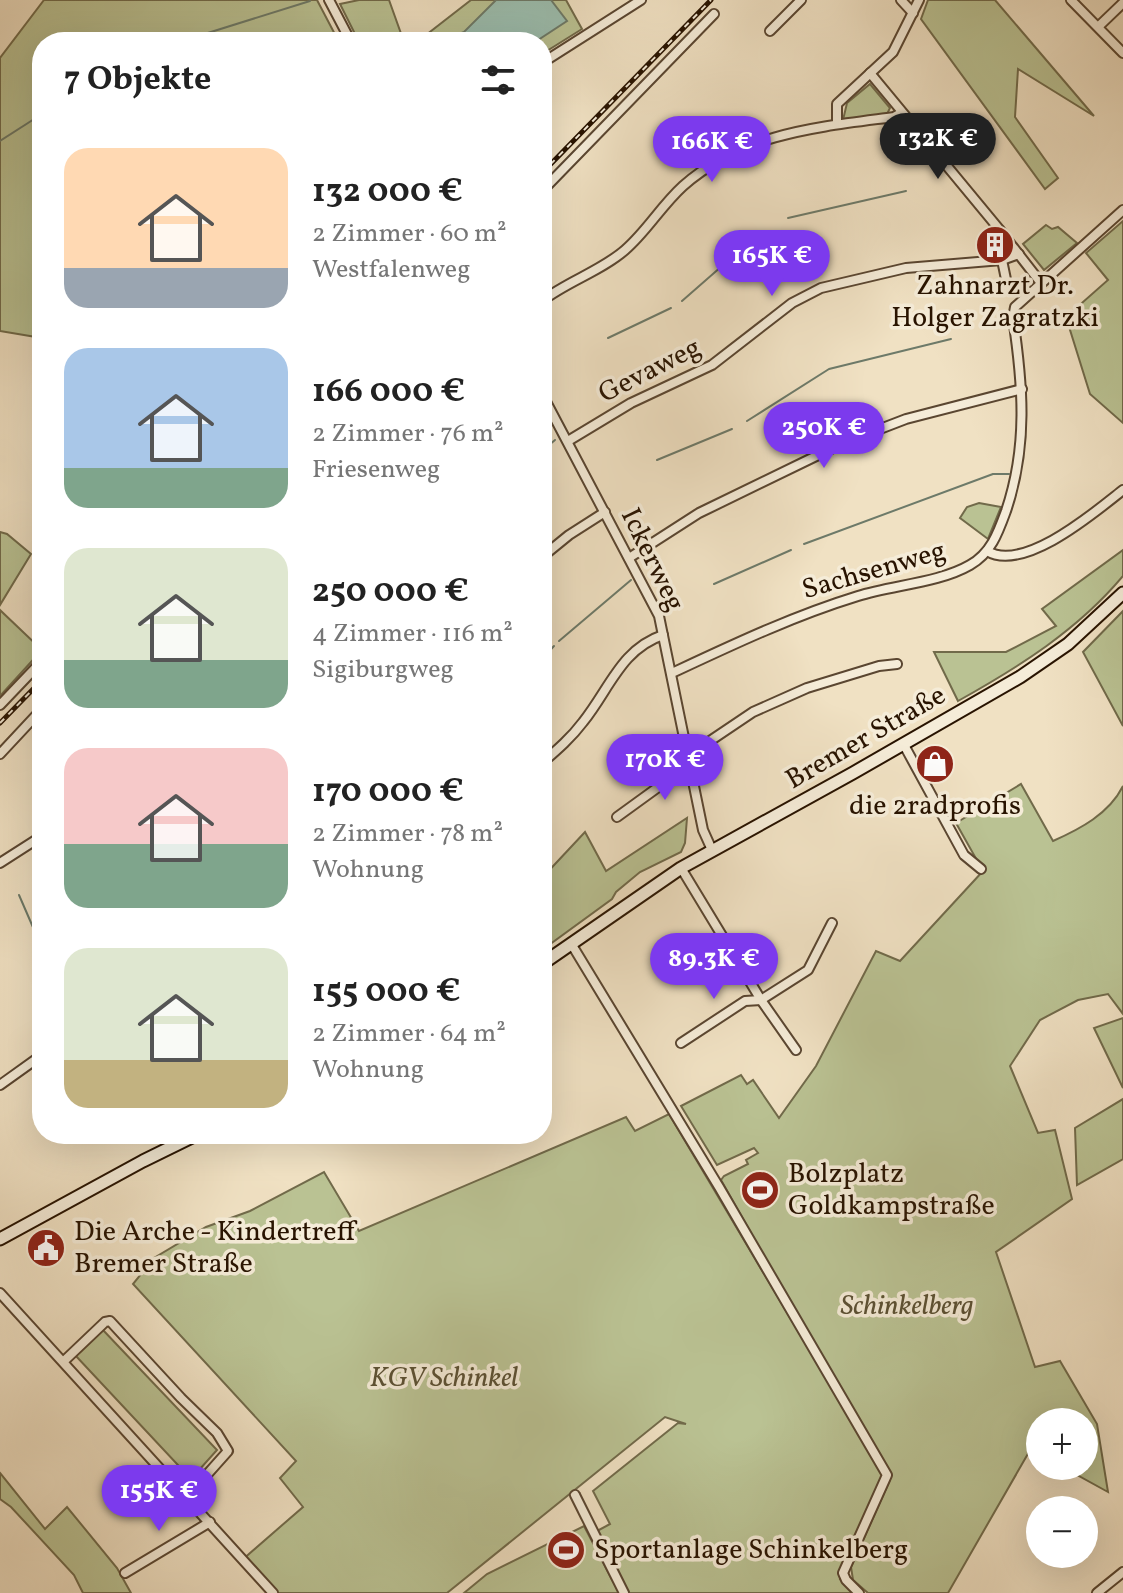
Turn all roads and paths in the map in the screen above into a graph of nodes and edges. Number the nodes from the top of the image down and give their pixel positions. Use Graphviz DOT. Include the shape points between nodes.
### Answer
graph roads {
  1 [pos="329,0"];
  2 [pos="641,0"];
  3 [pos="801,0"];
  4 [pos="901,0"];
  5 [pos="919,0"];
  6 [pos="1071,0"];
  7 [pos="1123,3"];
  8 [pos="913,13"];
  9 [pos="714,14"];
  10 [pos="1099,26"];
  11 [pos="770,31"];
  12 [pos="346,32"];
  13 [pos="1123,53"];
  14 [pos="552,57"];
  15 [pos="870,73"];
  16 [pos="901,113"];
  17 [pos="837,124"];
  18 [pos="552,181"];
  19 [pos="1123,210"];
  20 [pos="1019,254"];
  21 [pos="1002,260"];
  22 [pos="1041,283"];
  23 [pos="1008,289"];
  24 [pos="552,294"];
  25 [pos="1022,389"];
  26 [pos="552,412"];
  27 [pos="568,441"];
  28 [pos="1123,490"];
  29 [pos="605,512"];
  30 [pos="552,550"];
  31 [pos="987,551"];
  32 [pos="629,558"];
  33 [pos="1123,593"];
  34 [pos="663,635"];
  35 [pos="897,664"];
  36 [pos="32,671"];
  37 [pos="672,673"];
  38 [pos="0,705"];
  39 [pos="32,720"];
  40 [pos="904,745"];
  41 [pos="689,752"];
  42 [pos="552,753"];
  43 [pos="0,754"];
  44 [pos="617,817"];
  45 [pos="32,842"];
  46 [pos="712,850"];
  47 [pos="0,863"];
  48 [pos="681,868"];
  49 [pos="981,869"];
  50 [pos="832,923"];
  51 [pos="572,945"];
  52 [pos="552,958"];
  53 [pos="761,1000"];
  54 [pos="681,1043"];
  55 [pos="796,1050"];
  56 [pos="32,1062"];
  57 [pos="0,1085"];
  58 [pos="177,1144"];
  59 [pos="0,1239"];
  60 [pos="0,1293"];
  61 [pos="64,1361"];
  62 [pos="575,1495"];
  63 [pos="187,1497"];
  64 [pos="210,1522"];
  65 [pos="1123,1572"];
  66 [pos="125,1573"];
  67 [pos="273,1593"];
  68 [pos="624,1593"];
  69 [pos="859,1593"];
  70 [pos="1097,1593"];
  1 -- 12 [label="street"];
  2 -- 14 [label="street"];
  3 -- 11 [label="street"];
  4 -- 8 [label="street"];
  5 -- 8 [label="street"];
  6 -- 10 [label="street"];
  7 -- 10 [label="street"];
  8 -- 15 [label="street" via="893,52"];
  9 -- 18 [label="street"];
  10 -- 13 [label="street"];
  15 -- 16 [label="street"];
  15 -- 17 [label="street" via="837,104"];
  16 -- 17 [label="street"];
  16 -- 20 [label="street"];
  17 -- 24 [label="street" via="773,136 728,155 684,185 624,251"];
  19 -- 22 [label="street"];
  20 -- 21 [label="street, Gevaweg"];
  20 -- 22 [label="street"];
  21 -- 23 [label="street"];
  21 -- 27 [label="street, Gevaweg" via="906,268 821,288 792,303 712,365 644,395"];
  22 -- 25 [label="street, Sachsenweg" via="1015,307 1013,318"];
  25 -- 31 [label="street, Sachsenweg" via="1019,462 1001,526"];
  25 -- 32 [label="street" via="906,419 841,444 699,513"];
  26 -- 27 [label="street, Ickerweg"];
  27 -- 29 [label="street, Ickerweg"];
  28 -- 31 [label="street" via="1037,548 1008,557"];
  29 -- 30 [label="street"];
  29 -- 32 [label="street, Ickerweg"];
  31 -- 37 [label="street, Sachsenweg" via="955,572 796,616"];
  32 -- 34 [label="street, Ickerweg" via="654,604"];
  33 -- 40 [label="main road, Bremer Straße" via="1044,661"];
  34 -- 37 [label="street, Ickerweg"];
  34 -- 42 [label="street" via="629,655 583,723"];
  35 -- 41 [label="street" via="789,695"];
  36 -- 38 [label="street"];
  37 -- 41 [label="street, Ickerweg"];
  39 -- 43 [label="street"];
  40 -- 46 [label="main road, Bremer Straße"];
  40 -- 49 [label="street" via="964,855"];
  41 -- 44 [label="street" via="668,780"];
  41 -- 46 [label="street, Ickerweg" via="703,830"];
  45 -- 47 [label="street"];
  46 -- 48 [label="main road, Bremer Straße"];
  48 -- 51 [label="main road, Bremer Straße"];
  48 -- 53 [label="street"];
  50 -- 53 [label="street" via="808,970"];
  51 -- 52 [label="main road, Bremer Straße"];
  51 -- 69 [label="street" via="887,1475 843,1573"];
  53 -- 54 [label="street" via="745,1001"];
  53 -- 55 [label="street"];
  56 -- 57 [label="street"];
  58 -- 59 [label="main road"];
  60 -- 61 [label="street"];
  61 -- 63 [label="street"];
  61 -- 63 [label="street" via="110,1321 217,1433 228,1451"];
  62 -- 68 [label="street"];
  63 -- 64 [label="street"];
  64 -- 66 [label="street"];
  64 -- 67 [label="street"];
  65 -- 70 [label="street"];
}
